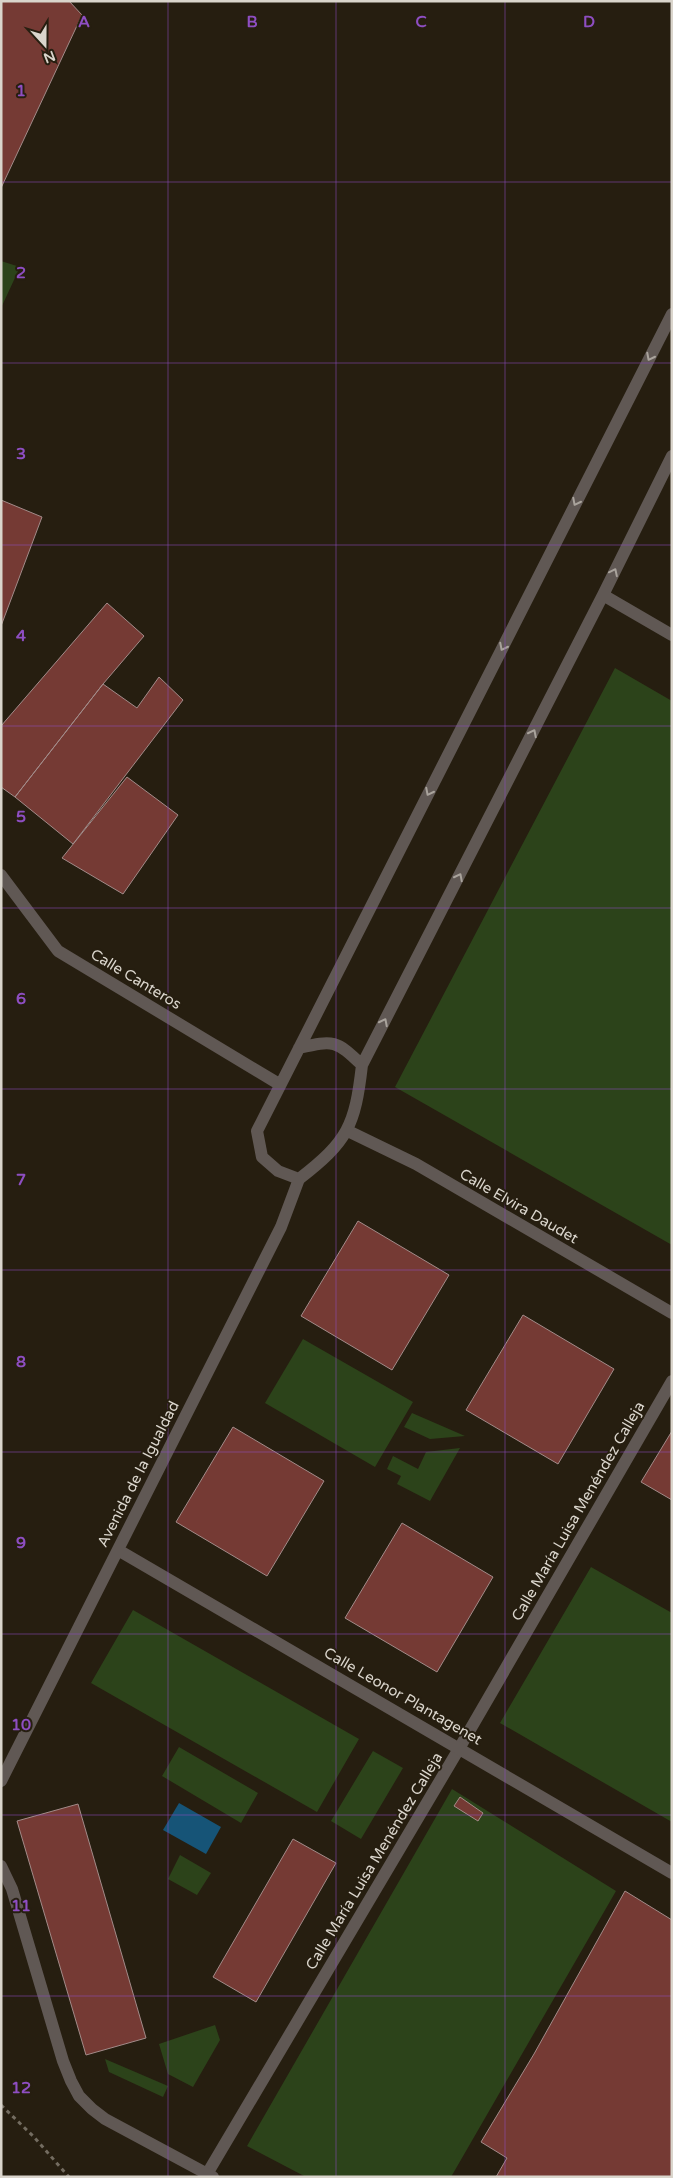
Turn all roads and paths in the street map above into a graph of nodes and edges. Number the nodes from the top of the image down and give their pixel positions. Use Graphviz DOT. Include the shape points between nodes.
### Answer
graph roads {
  1 [pos="672,314"];
  2 [pos="672,456"];
  3 [pos="603,595"];
  4 [pos="672,635"];
  5 [pos="1,875"];
  6 [pos="299,1048"];
  7 [pos="362,1065"];
  8 [pos="279,1084"];
  9 [pos="348,1131"];
  10 [pos="299,1179"];
  11 [pos="672,1314"];
  12 [pos="672,1381"];
  13 [pos="118,1550"];
  14 [pos="460,1748"];
  15 [pos="1,1781"];
  16 [pos="1,1866"];
  17 [pos="672,1873"];
  18 [pos="1,2105"];
  19 [pos="210,2175"];
  20 [pos="69,2177"];
  1 -- 6 [label="street, one-way"];
  3 -- 2 [label="street, one-way"];
  3 -- 4 [label="street"];
  7 -- 3 [label="street, one-way"];
  5 -- 8 [label="street, Calle Canteros" via="58,952"];
  6 -- 7 [label="street" via="328,1042 346,1049"];
  6 -- 8 [label="street"];
  7 -- 9 [label="street" via="358,1098"];
  8 -- 10 [label="street" via="257,1131 262,1157 278,1171"];
  9 -- 10 [label="street" via="329,1156"];
  9 -- 11 [label="street, Calle Elvira Daudet" via="416,1164"];
  10 -- 13 [label="street, Avenida de la Igualdad" via="281,1227"];
  12 -- 14 [label="street, Calle María Luisa Menéndez Calleja"];
  13 -- 14 [label="street, Calle Leonor Plantagenet"];
  13 -- 15 [label="street, Avenida de la Igualdad"];
  14 -- 17 [label="street, Calle Leonor Plantagenet"];
  14 -- 19 [label="street, Calle María Luisa Menéndez Calleja"];
  16 -- 19 [label="street" via="12,1889 63,2061 79,2096 105,2119"];
  18 -- 20 [label="path"];
}
